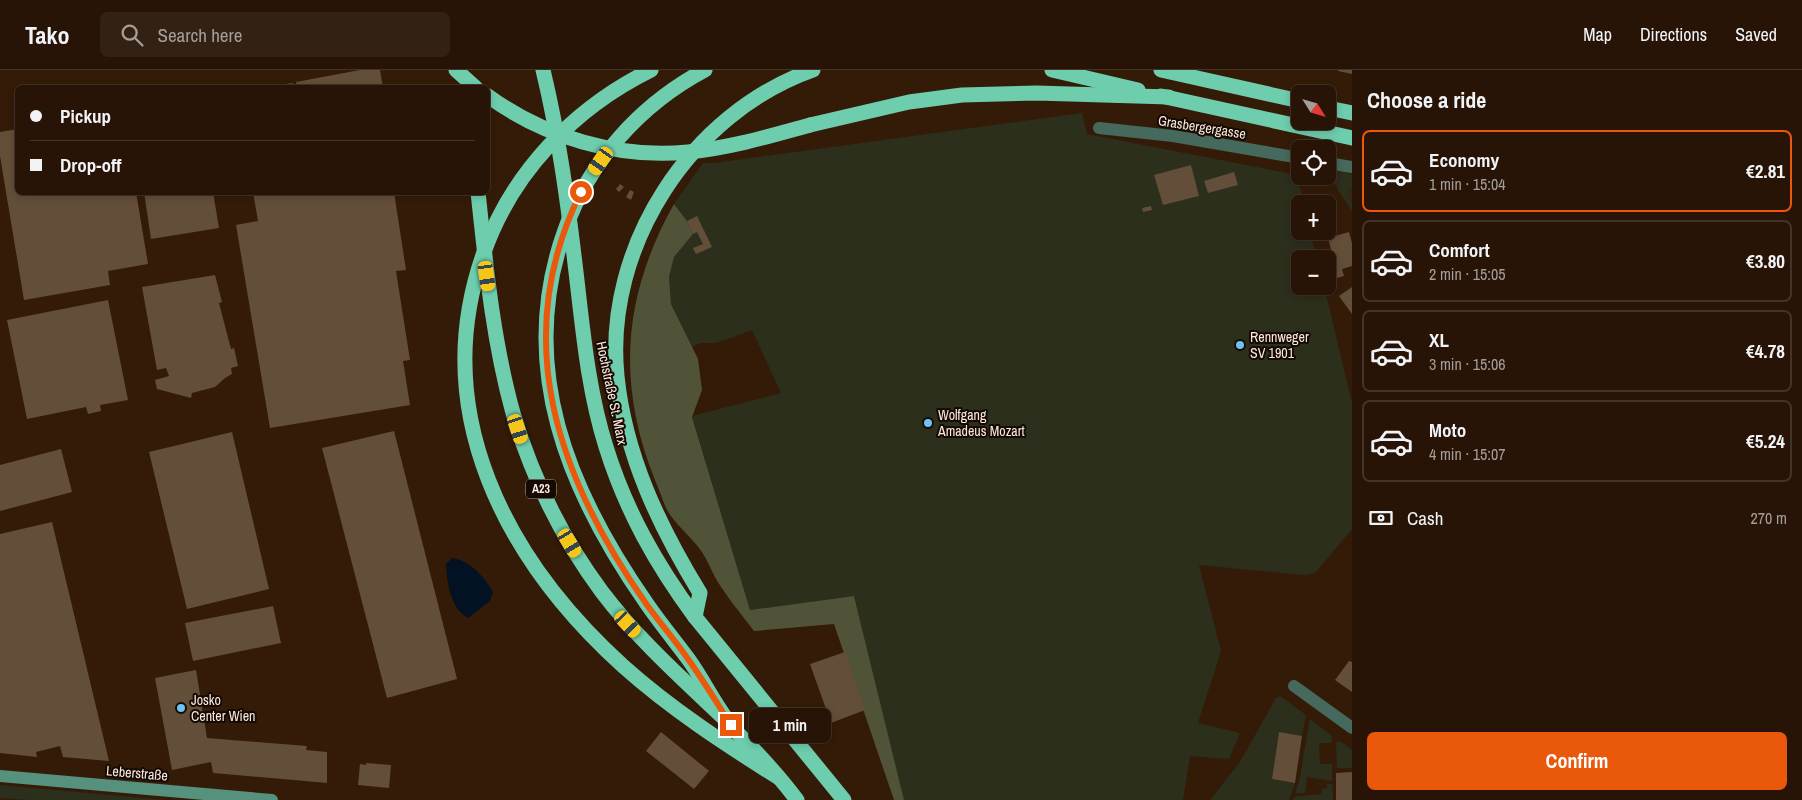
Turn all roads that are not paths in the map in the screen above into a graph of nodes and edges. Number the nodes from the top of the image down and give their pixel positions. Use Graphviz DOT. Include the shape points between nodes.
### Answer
graph roads {
  1 [pos="456,70"];
  2 [pos="461,70"];
  3 [pos="543,70"];
  4 [pos="651,70"];
  5 [pos="705,70"];
  6 [pos="813,70"];
  7 [pos="1052,70"];
  8 [pos="1161,70"];
  9 [pos="464,85"];
  10 [pos="473,85"];
  11 [pos="1168,97"];
  12 [pos="490,98"];
  13 [pos="1291,99"];
  14 [pos="1336,110"];
  15 [pos="1352,114"];
  16 [pos="1099,128"];
  17 [pos="1352,138"];
  18 [pos="1291,156"];
  19 [pos="1336,164"];
  20 [pos="1352,167"];
  21 [pos="478,195"];
  22 [pos="695,618"];
  23 [pos="1294,686"];
  24 [pos="731,725"];
  25 [pos="1352,728"];
  26 [pos="0,776"];
  27 [pos="779,778"];
  28 [pos="272,800"];
  29 [pos="798,800"];
  30 [pos="844,800"];
  1 -- 10 [label="highway, bridge"];
  2 -- 9 [label="highway, bridge"];
  3 -- 22 [label="highway, Hochstraße St. Marx, bridge" via="571,228 586,357 603,438 640,532"];
  4 -- 27 [label="highway" via="588,109 549,145 502,210 489,238 470,302 464,364 467,397 479,457 506,520 555,594 600,644 653,691 708,733"];
  5 -- 24 [label="highway, bridge" via="662,97 624,132 581,192 557,252 550,281 545,343 551,400 564,448 587,504 646,604 688,659"];
  6 -- 22 [label="highway" via="769,90 710,134 658,199 628,270 616,340 617,374 629,441 665,531 700,593"];
  7 -- 11 [label="highway"];
  8 -- 13 [label="highway"];
  11 -- 12 [label="highway, bridge" via="1002,93 936,97 726,146 686,152 612,149 573,139 535,125"];
  11 -- 17 [label="highway"];
  14 -- 15 [label="highway"];
  16 -- 18 [label="street, Grasbergergasse" via="1173,136"];
  19 -- 20 [label="street"];
  21 -- 24 [label="highway, A23, bridge" via="492,315 504,378 523,444 549,505 578,556 623,618"];
  22 -- 30 [label="highway, Hochstraße St. Marx"];
  23 -- 25 [label="street"];
  24 -- 27 [label="highway, A23"];
  26 -- 28 [label="street, Leberstraße"];
  27 -- 29 [label="highway, A23"];
}
